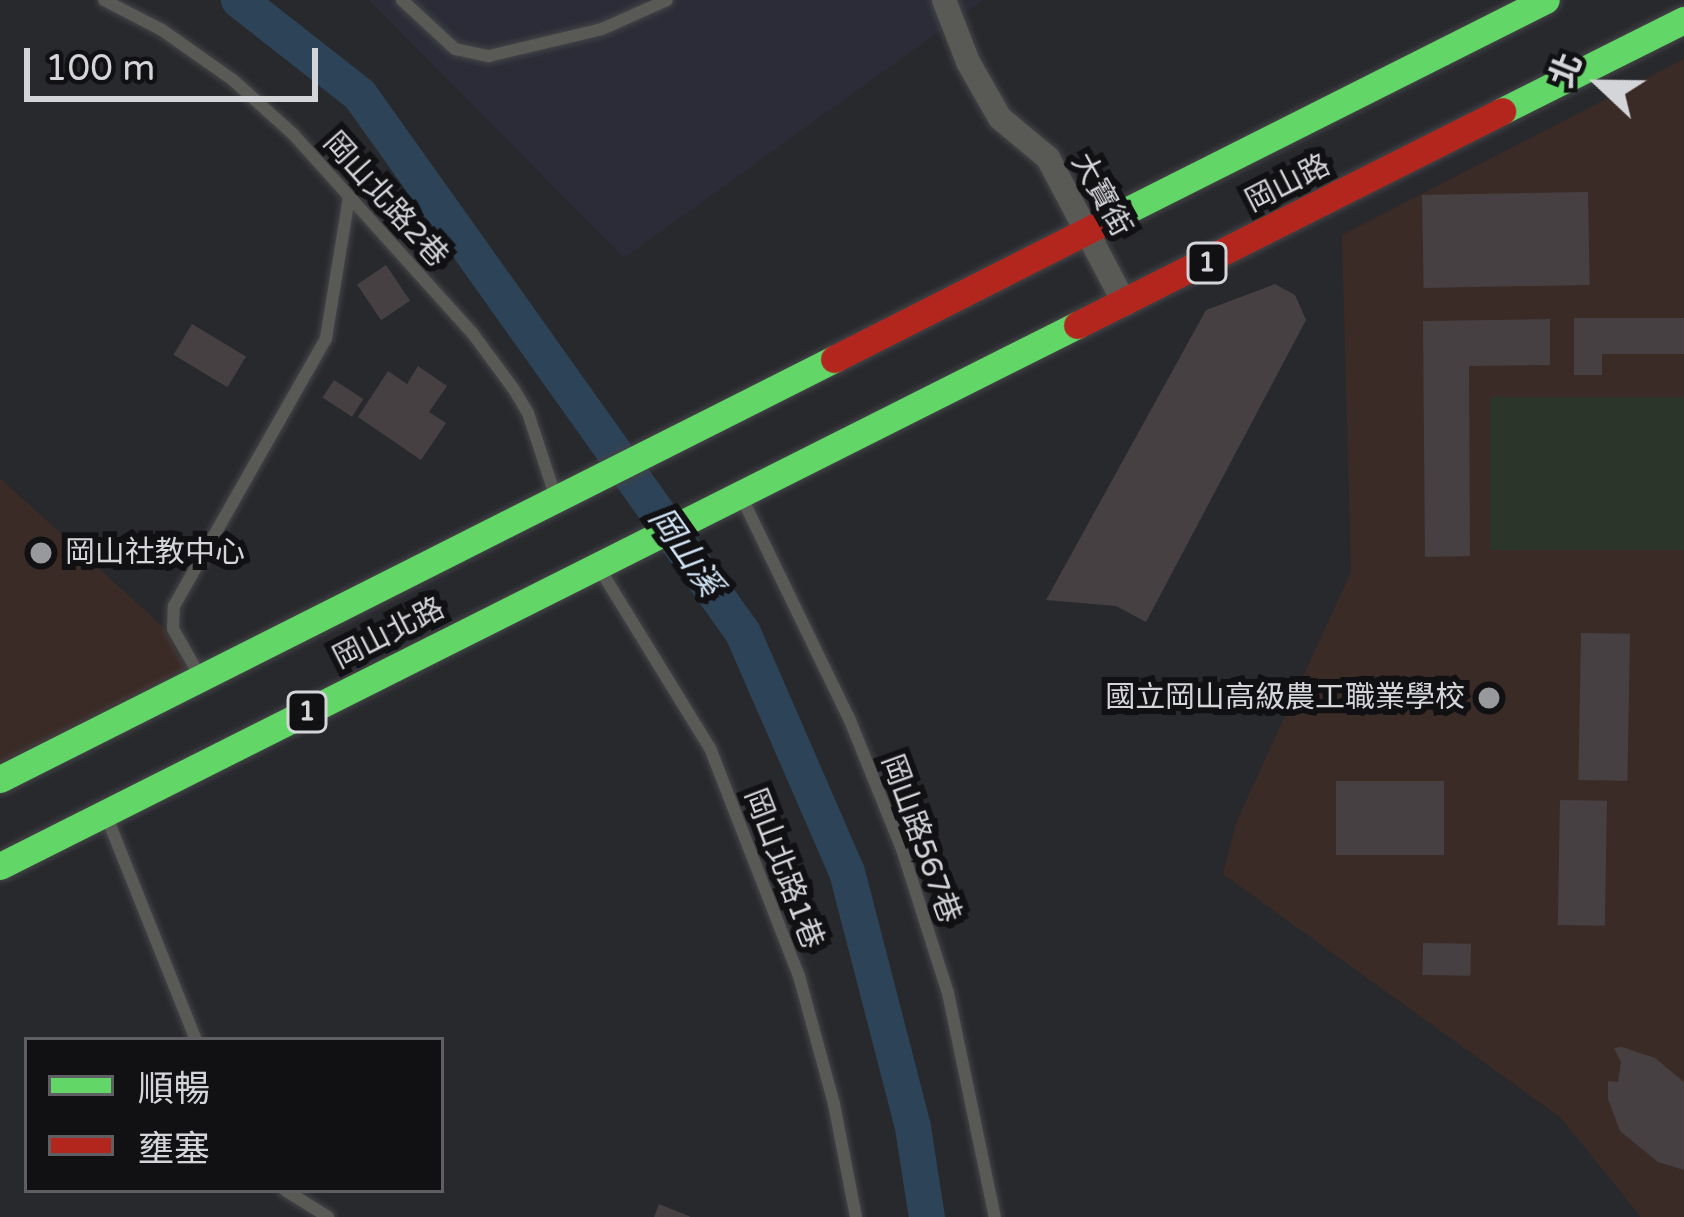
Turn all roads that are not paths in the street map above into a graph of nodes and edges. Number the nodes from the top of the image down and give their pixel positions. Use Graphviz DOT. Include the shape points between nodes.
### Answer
graph roads {
  1 [pos="104,0"];
  2 [pos="402,0"];
  3 [pos="667,0"];
  4 [pos="944,0"];
  5 [pos="1546,0"];
  6 [pos="1684,20"];
  7 [pos="349,197"];
  8 [pos="1088,231"];
  9 [pos="1125,304"];
  10 [pos="609,471"];
  11 [pos="556,496"];
  12 [pos="735,501"];
  13 [pos="606,562"];
  14 [pos="200,677"];
  15 [pos="0,779"];
  16 [pos="105,813"];
  17 [pos="0,866"];
  18 [pos="195,1037"];
  19 [pos="290,1193"];
  20 [pos="328,1217"];
  21 [pos="856,1217"];
  22 [pos="995,1217"];
  1 -- 7 [label="lane, 岡山北路2巷" via="233,80"];
  2 -- 3 [label="lane" via="455,49 489,56 602,29"];
  4 -- 8 [label="street, 大寶街" via="1000,118 1048,158"];
  5 -- 8 [label="main road, 岡山路"];
  6 -- 9 [label="main road, 岡山路 / 1"];
  7 -- 11 [label="lane, 岡山北路2巷" via="513,388"];
  7 -- 14 [label="lane" via="326,338 174,606 173,629"];
  8 -- 9 [label="street, 大寶街"];
  8 -- 10 [label="main road, 岡山路"];
  9 -- 12 [label="main road, 岡山路 / 1"];
  10 -- 11 [label="main road, 岡山北路"];
  11 -- 14 [label="main road, 岡山北路"];
  12 -- 13 [label="main road, 1"];
  12 -- 22 [label="lane, 岡山路567巷" via="849,718 902,849 949,993"];
  13 -- 16 [label="main road, 岡山北路 / 1"];
  13 -- 21 [label="lane, 岡山北路1巷" via="710,748 799,976"];
  14 -- 15 [label="main road, 岡山北路"];
  16 -- 17 [label="main road, 岡山北路 / 1"];
  16 -- 18 [label="lane"];
  19 -- 20 [label="lane"];
}
